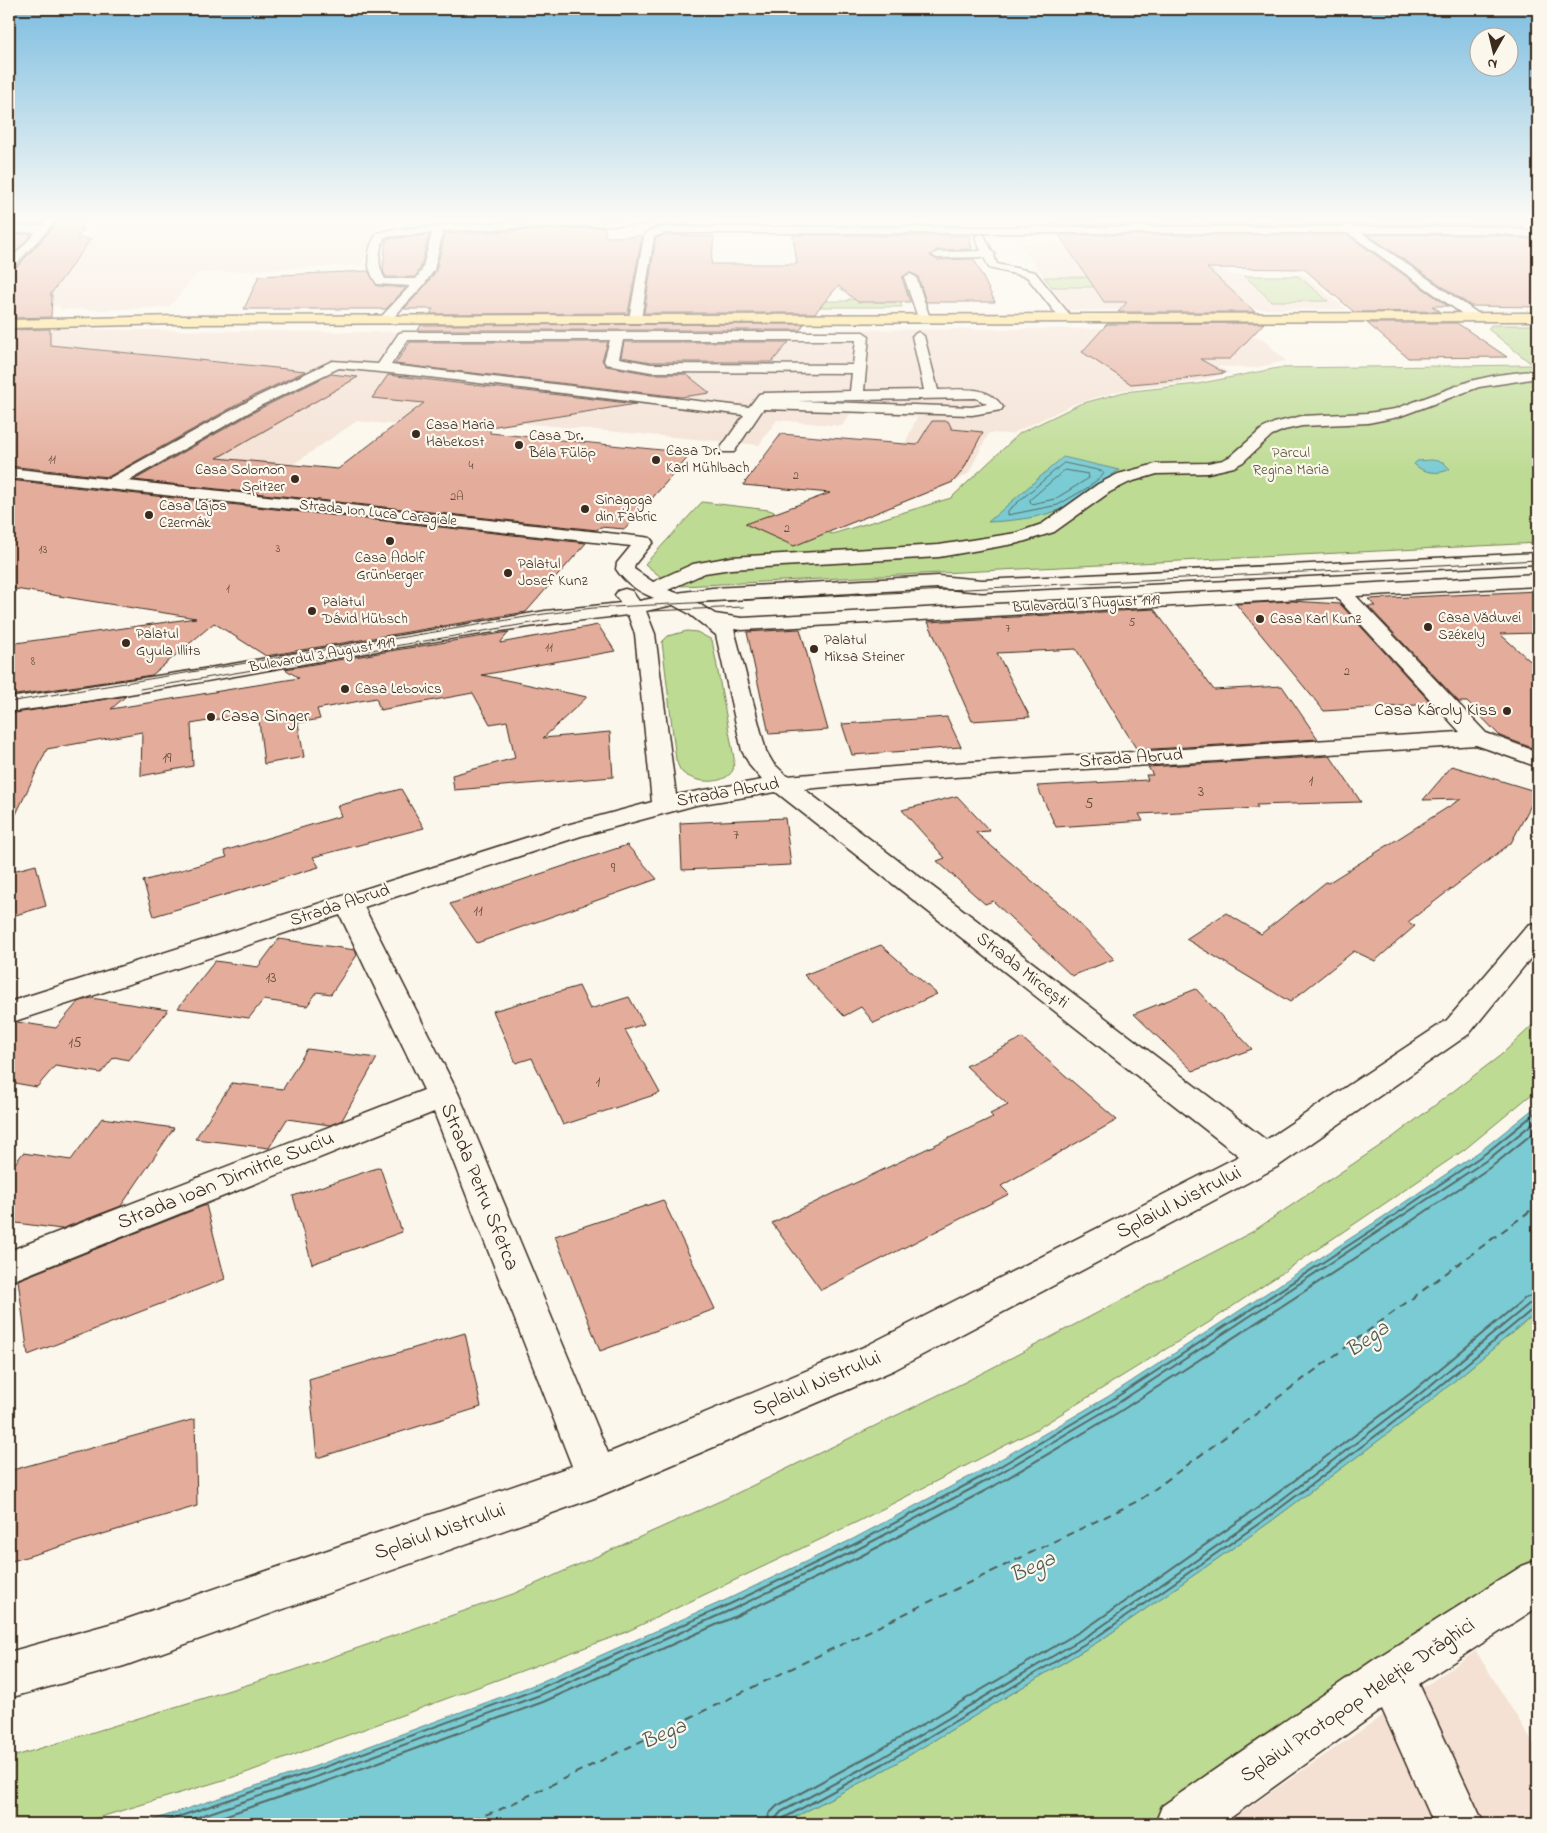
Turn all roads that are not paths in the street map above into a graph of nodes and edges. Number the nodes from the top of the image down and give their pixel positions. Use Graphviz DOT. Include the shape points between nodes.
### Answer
graph roads {
  1 [pos="398,306"];
  2 [pos="637,306"];
  3 [pos="920,306"];
  4 [pos="1056,306"];
  5 [pos="1459,306"];
  6 [pos="9,315"];
  7 [pos="1475,317"];
  8 [pos="1538,317"];
  9 [pos="924,318"];
  10 [pos="1066,318"];
  11 [pos="385,319"];
  12 [pos="635,319"];
  13 [pos="176,320"];
  14 [pos="9,324"];
  15 [pos="618,336"];
  16 [pos="918,336"];
  17 [pos="382,368"];
  18 [pos="651,368"];
  19 [pos="860,369"];
  20 [pos="1538,374"];
  21 [pos="858,394"];
  22 [pos="932,394"];
  23 [pos="613,396"];
  24 [pos="756,408"];
  25 [pos="728,449"];
  26 [pos="9,473"];
  27 [pos="111,484"];
  28 [pos="1538,558"];
  29 [pos="1538,580"];
  30 [pos="624,581"];
  31 [pos="652,590"];
  32 [pos="1340,590"];
  33 [pos="675,599"];
  34 [pos="635,608"];
  35 [pos="582,612"];
  36 [pos="711,620"];
  37 [pos="9,705"];
  38 [pos="1478,738"];
  39 [pos="1538,760"];
  40 [pos="780,784"];
  41 [pos="665,804"];
  42 [pos="348,903"];
  43 [pos="1538,931"];
  44 [pos="9,1013"];
  45 [pos="442,1095"];
  46 [pos="1265,1158"];
  47 [pos="9,1268"];
  48 [pos="597,1477"];
  49 [pos="1538,1582"];
  50 [pos="9,1675"];
  51 [pos="1391,1676"];
  52 [pos="1180,1824"];
  53 [pos="1459,1824"];
  1 -- 11 [label="street"];
  2 -- 12 [label="street"];
  3 -- 9 [label="street"];
  4 -- 10 [label="street"];
  5 -- 7 [label="street"];
  6 -- 13 [label="main road"];
  7 -- 8 [label="main road"];
  7 -- 10 [label="main road"];
  9 -- 10 [label="main road"];
  9 -- 12 [label="main road"];
  11 -- 12 [label="main road"];
  11 -- 13 [label="main road"];
  13 -- 14 [label="main road"];
  15 -- 17 [label="street" via="404,336"];
  15 -- 18 [label="street" via="612,361"];
  15 -- 19 [label="street" via="863,336"];
  16 -- 22 [label="street"];
  17 -- 23 [label="street"];
  17 -- 27 [label="street" via="336,364 257,402"];
  18 -- 19 [label="street"];
  18 -- 23 [label="street"];
  19 -- 21 [label="street"];
  20 -- 31 [label="street" via="1475,384 1398,414 1302,421 1279,426 1228,464 1208,468 1156,469 1124,478 1104,488 1048,528 1019,538 984,545 860,558 731,563 700,568"];
  21 -- 22 [label="street"];
  21 -- 24 [label="street" via="764,397"];
  22 -- 24 [label="street" via="978,394 991,400 996,407 972,411"];
  23 -- 24 [label="street"];
  24 -- 25 [label="street"];
  26 -- 27 [label="street, Strada Ion Luca Caragiale"];
  27 -- 30 [label="street, Strada Ion Luca Caragiale" via="644,542 626,563"];
  28 -- 33 [label="street, Bulevardul 3 August 1919" via="982,586 938,582 725,593"];
  29 -- 32 [label="street, Bulevardul 3 August 1919"];
  30 -- 31 [label="street"];
  30 -- 34 [label="street"];
  30 -- 35 [label="street" via="601,602"];
  31 -- 33 [label="street"];
  32 -- 36 [label="street, Bulevardul 3 August 1919" via="742,624"];
  32 -- 38 [label="street"];
  33 -- 34 [label="street, Bulevardul 3 August 1919"];
  33 -- 36 [label="street"];
  34 -- 35 [label="street, Bulevardul 3 August 1919"];
  34 -- 36 [label="street, Bulevardul 3 August 1919"];
  34 -- 41 [label="street" via="645,634"];
  35 -- 37 [label="street, Bulevardul 3 August 1919"];
  36 -- 40 [label="street, Strada Mircești" via="728,637 757,757"];
  38 -- 39 [label="street"];
  38 -- 40 [label="street, Strada Abrud" via="906,773"];
  40 -- 41 [label="street, Strada Abrud"];
  40 -- 46 [label="street, Strada Mircești"];
  41 -- 42 [label="street, Strada Abrud"];
  42 -- 44 [label="street, Strada Abrud"];
  42 -- 45 [label="street, Strada Petru Sfetca"];
  43 -- 46 [label="street, Splaiul Nistrului" via="1458,1027"];
  45 -- 47 [label="street, Strada Ioan Dimitrie Suciu"];
  45 -- 48 [label="street, Strada Petru Sfetca"];
  46 -- 48 [label="street, Splaiul Nistrului" via="880,1358"];
  48 -- 50 [label="street, Splaiul Nistrului" via="124,1643"];
  49 -- 51 [label="street, Splaiul Protopop Meleție Drăghici"];
  51 -- 52 [label="street, Splaiul Protopop Meleție Drăghici"];
  51 -- 53 [label="street"];
}
